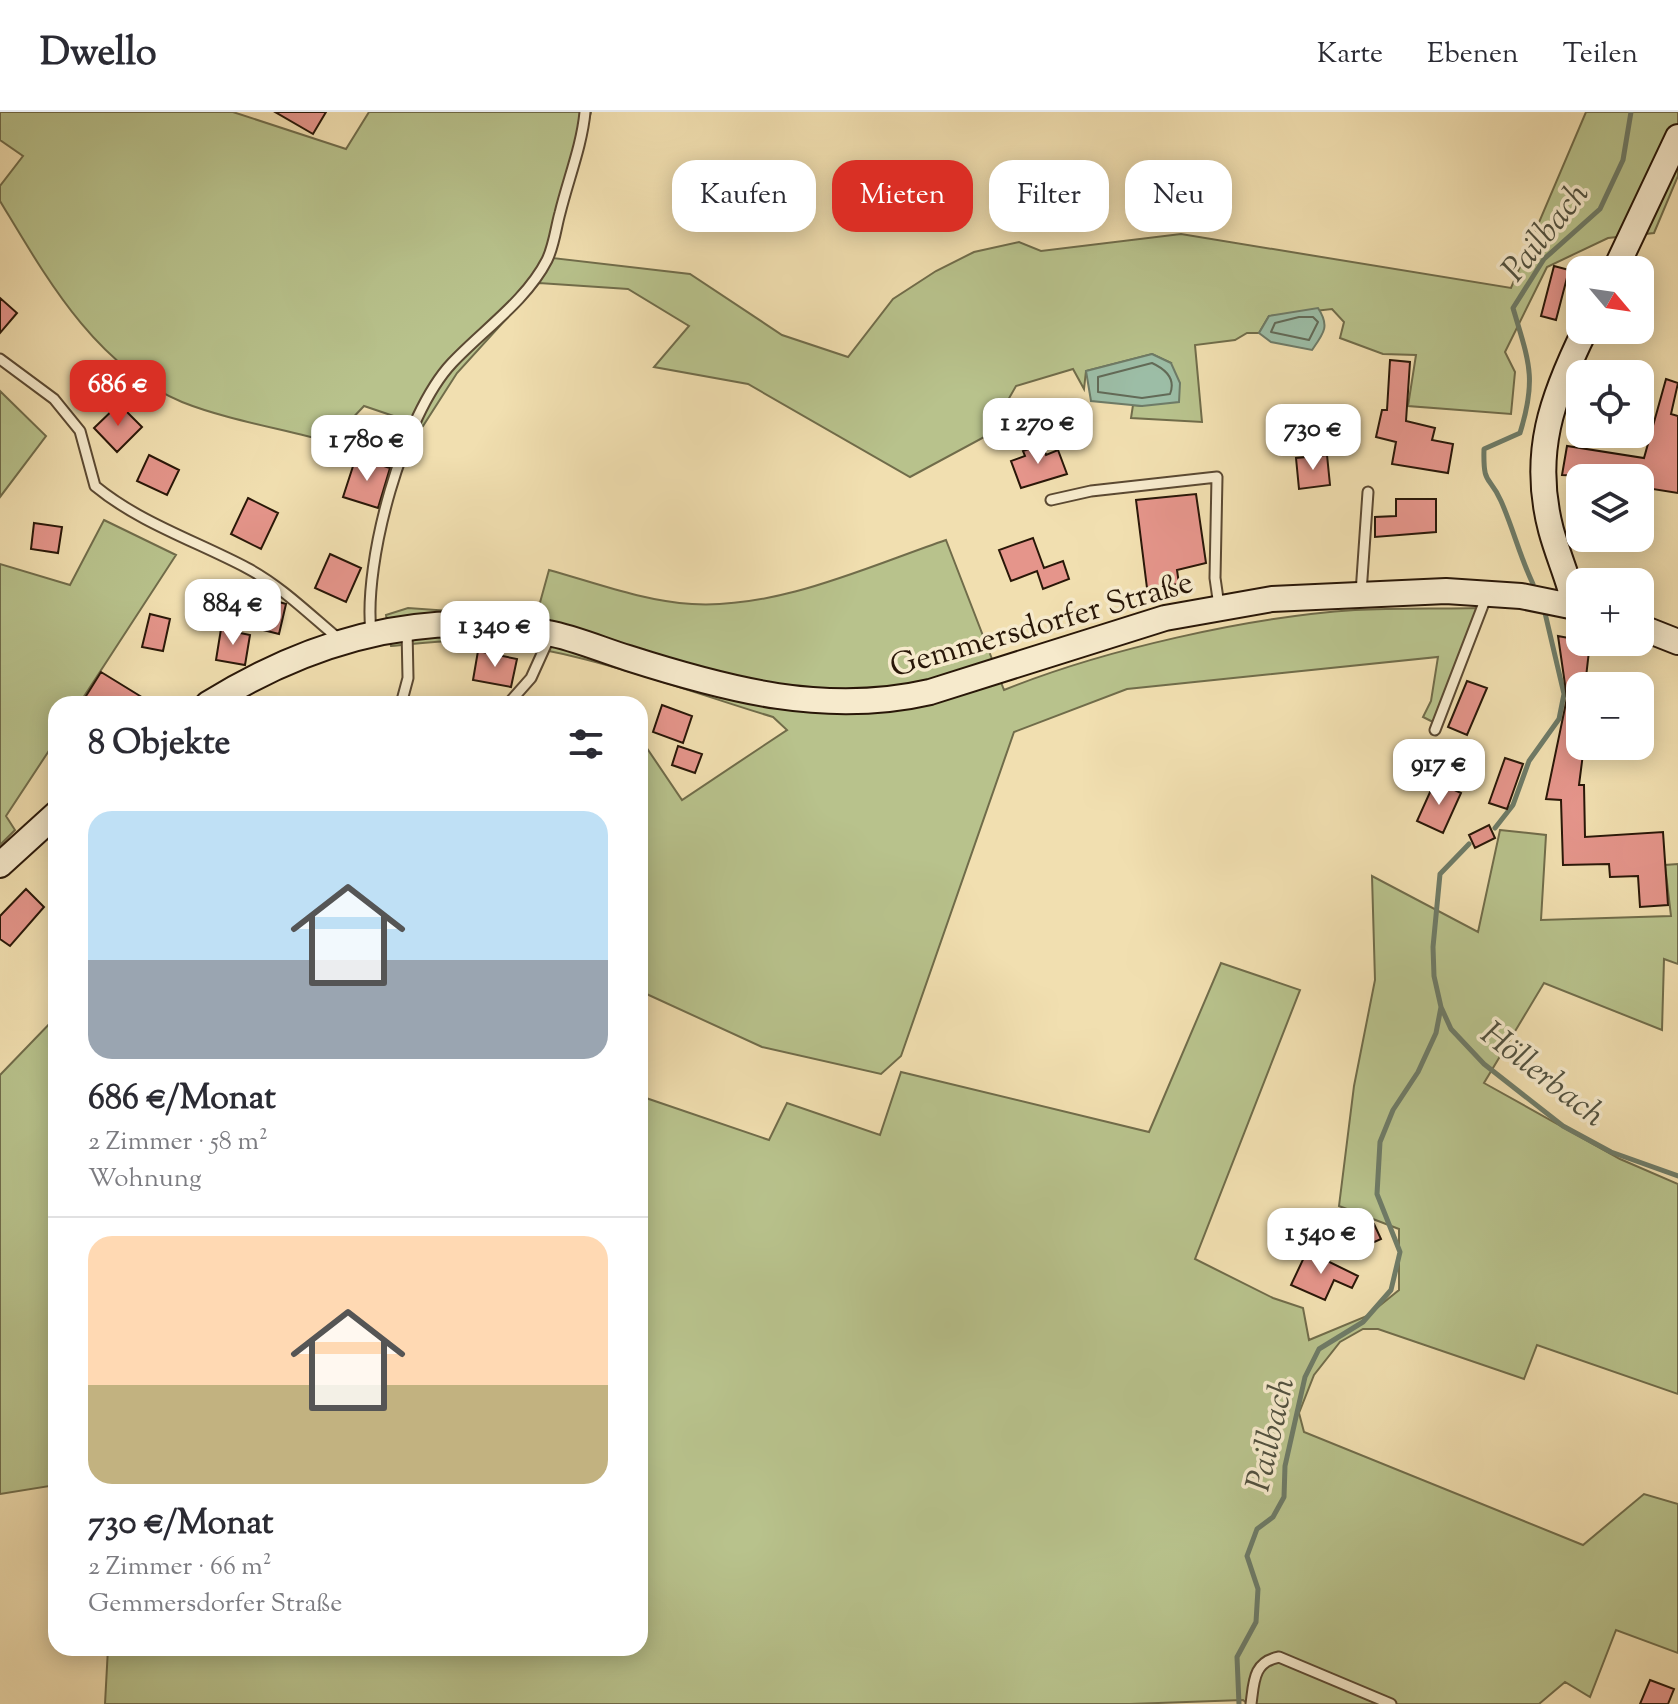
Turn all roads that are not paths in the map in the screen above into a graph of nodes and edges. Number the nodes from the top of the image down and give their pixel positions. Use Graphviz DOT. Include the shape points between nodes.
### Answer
graph roads {
  1 [pos="585,112"];
  2 [pos="1678,137"];
  3 [pos="1622,256"];
  4 [pos="1578,344"];
  5 [pos="0,359"];
  6 [pos="1368,492"];
  7 [pos="1051,500"];
  8 [pos="1566,568"];
  9 [pos="1488,592"];
  10 [pos="1361,593"];
  11 [pos="1566,605"];
  12 [pos="1219,606"];
  13 [pos="406,626"];
  14 [pos="371,632"];
  15 [pos="552,633"];
  16 [pos="1654,633"];
  17 [pos="341,641"];
  18 [pos="1678,642"];
  19 [pos="223,696"];
  20 [pos="403,696"];
  21 [pos="515,696"];
  22 [pos="1435,730"];
  23 [pos="48,821"];
  24 [pos="0,865"];
  25 [pos="1251,1704"];
  26 [pos="1391,1704"];
  1 -- 14 [label="lane" via="548,259 521,295 450,365 421,407 400,461 374,558 367,600"];
  2 -- 3 [label="main road"];
  4 -- 8 [label="main road" via="1545,431 1543,493"];
  5 -- 17 [label="lane" via="54,399 80,431 95,486 140,518 248,568"];
  6 -- 10 [label="lane"];
  7 -- 12 [label="lane" via="1217,477"];
  9 -- 10 [label="main road, Gemmersdorfer Straße"];
  9 -- 11 [label="main road, Gemmersdorfer Straße"];
  9 -- 22 [label="lane"];
  10 -- 12 [label="main road, Gemmersdorfer Straße"];
  12 -- 15 [label="main road, Gemmersdorfer Straße" via="930,692 865,704 805,702 719,685"];
  13 -- 14 [label="main road, Gemmersdorfer Straße"];
  13 -- 15 [label="main road, Gemmersdorfer Straße" via="456,621"];
  13 -- 20 [label="lane" via="408,678"];
  14 -- 17 [label="main road, Gemmersdorfer Straße"];
  15 -- 21 [label="lane" via="531,678"];
  16 -- 18 [label="main road"];
  17 -- 19 [label="main road, Gemmersdorfer Straße" via="298,656"];
  23 -- 24 [label="main road"];
  25 -- 26 [label="lane" via="1258,1667 1279,1657"];
}
